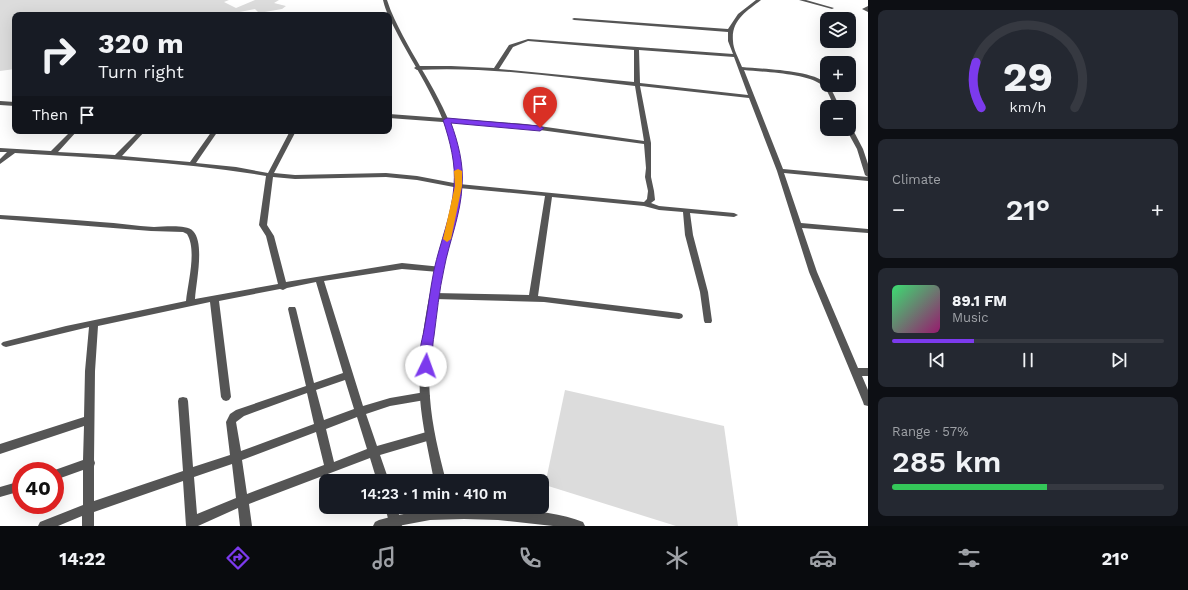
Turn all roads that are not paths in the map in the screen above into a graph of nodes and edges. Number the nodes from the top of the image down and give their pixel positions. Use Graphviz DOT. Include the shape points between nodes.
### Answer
graph roads {
  1 [pos="385,0"];
  2 [pos="759,0"];
  3 [pos="801,0"];
  4 [pos="868,7"];
  5 [pos="832,8"];
  6 [pos="868,11"];
  7 [pos="389,12"];
  8 [pos="392,18"];
  9 [pos="574,19"];
  10 [pos="731,31"];
  11 [pos="636,48"];
  12 [pos="736,56"];
  13 [pos="417,68"];
  14 [pos="741,68"];
  15 [pos="495,70"];
  16 [pos="637,83"];
  17 [pos="752,97"];
  18 [pos="833,100"];
  19 [pos="0,103"];
  20 [pos="12,104"];
  21 [pos="392,116"];
  22 [pos="447,120"];
  23 [pos="71,134"];
  24 [pos="139,134"];
  25 [pos="213,134"];
  26 [pos="291,134"];
  27 [pos="853,136"];
  28 [pos="648,143"];
  29 [pos="0,150"];
  30 [pos="13,151"];
  31 [pos="52,154"];
  32 [pos="117,157"];
  33 [pos="0,162"];
  34 [pos="192,164"];
  35 [pos="780,171"];
  36 [pos="270,175"];
  37 [pos="868,175"];
  38 [pos="868,179"];
  39 [pos="458,186"];
  40 [pos="549,194"];
  41 [pos="645,204"];
  42 [pos="686,210"];
  43 [pos="734,215"];
  44 [pos="0,217"];
  45 [pos="798,225"];
  46 [pos="868,232"];
  47 [pos="439,269"];
  48 [pos="319,279"];
  49 [pos="283,287"];
  50 [pos="434,296"];
  51 [pos="214,298"];
  52 [pos="533,298"];
  53 [pos="190,303"];
  54 [pos="292,309"];
  55 [pos="679,316"];
  56 [pos="708,321"];
  57 [pos="94,323"];
  58 [pos="6,344"];
  59 [pos="856,372"];
  60 [pos="868,372"];
  61 [pos="348,375"];
  62 [pos="310,388"];
  63 [pos="425,396"];
  64 [pos="226,397"];
  65 [pos="183,401"];
  66 [pos="868,402"];
  67 [pos="361,411"];
  68 [pos="90,420"];
  69 [pos="320,426"];
  70 [pos="430,436"];
  71 [pos="0,448"];
  72 [pos="373,452"];
  73 [pos="236,458"];
  74 [pos="90,463"];
  75 [pos="330,468"];
  76 [pos="64,472"];
  77 [pos="381,474"];
  78 [pos="438,474"];
  79 [pos="189,475"];
  80 [pos="12,489"];
  81 [pos="0,492"];
  82 [pos="242,501"];
  83 [pos="89,508"];
  84 [pos="430,514"];
  85 [pos="493,514"];
  86 [pos="395,523"];
  87 [pos="192,524"];
  88 [pos="44,526"];
  89 [pos="88,526"];
  90 [pos="246,526"];
  91 [pos="379,526"];
  92 [pos="579,526"];
  1 -- 7 [label="street"];
  2 -- 10 [label="street" via="739,16"];
  3 -- 5 [label="street"];
  4 -- 6 [label="street" via="864,9"];
  8 -- 13 [label="street"];
  9 -- 10 [label="street"];
  10 -- 12 [label="street" via="730,41"];
  11 -- 12 [label="street"];
  11 -- 15 [label="street" via="528,40 511,46"];
  11 -- 16 [label="street"];
  12 -- 14 [label="street"];
  13 -- 15 [label="street"];
  13 -- 22 [label="street"];
  14 -- 17 [label="street"];
  14 -- 18 [label="street" via="818,80 825,85"];
  15 -- 16 [label="street"];
  16 -- 17 [label="street"];
  16 -- 28 [label="street"];
  17 -- 35 [label="street"];
  19 -- 20 [label="street"];
  21 -- 22 [label="street"];
  22 -- 28 [label="street" via="525,126"];
  22 -- 39 [label="street" via="458,167"];
  23 -- 31 [label="street"];
  24 -- 32 [label="street"];
  25 -- 34 [label="street"];
  26 -- 36 [label="street"];
  27 -- 37 [label="street"];
  28 -- 41 [label="street" via="648,177 652,198"];
  29 -- 30 [label="street"];
  30 -- 31 [label="street"];
  30 -- 33 [label="street"];
  31 -- 32 [label="street"];
  32 -- 34 [label="street"];
  34 -- 36 [label="street" via="236,168"];
  35 -- 38 [label="street"];
  35 -- 45 [label="street"];
  36 -- 39 [label="street" via="386,175"];
  36 -- 49 [label="street" via="263,226 270,236"];
  39 -- 40 [label="street"];
  39 -- 47 [label="street"];
  40 -- 41 [label="street"];
  40 -- 52 [label="street"];
  41 -- 42 [label="street"];
  42 -- 43 [label="street"];
  42 -- 56 [label="street"];
  44 -- 53 [label="street" via="157,230 184,229 193,236 196,253"];
  45 -- 46 [label="street"];
  45 -- 59 [label="street" via="813,272"];
  47 -- 48 [label="street" via="402,266"];
  47 -- 50 [label="street"];
  48 -- 49 [label="street"];
  48 -- 61 [label="street"];
  49 -- 51 [label="street"];
  50 -- 52 [label="street"];
  50 -- 63 [label="street" via="426,351"];
  51 -- 53 [label="street"];
  51 -- 64 [label="street"];
  52 -- 55 [label="street"];
  53 -- 57 [label="street"];
  54 -- 62 [label="street"];
  57 -- 58 [label="street"];
  57 -- 68 [label="street" via="90,371"];
  59 -- 60 [label="street"];
  59 -- 66 [label="street"];
  61 -- 62 [label="street"];
  61 -- 67 [label="street"];
  62 -- 69 [label="street"];
  62 -- 73 [label="street" via="234,417 231,422"];
  63 -- 67 [label="street" via="390,402"];
  63 -- 70 [label="street"];
  65 -- 79 [label="street"];
  67 -- 69 [label="street"];
  67 -- 72 [label="street"];
  68 -- 71 [label="street"];
  68 -- 74 [label="street"];
  69 -- 73 [label="street"];
  69 -- 75 [label="street"];
  70 -- 72 [label="street"];
  70 -- 78 [label="street"];
  72 -- 75 [label="street"];
  72 -- 77 [label="street"];
  73 -- 79 [label="street"];
  73 -- 82 [label="street"];
  74 -- 76 [label="street"];
  74 -- 83 [label="street"];
  75 -- 82 [label="street"];
  79 -- 83 [label="street"];
  79 -- 87 [label="street"];
  80 -- 81 [label="street"];
  82 -- 87 [label="street"];
  82 -- 90 [label="street"];
  83 -- 88 [label="street"];
  83 -- 89 [label="street"];
  84 -- 86 [label="street"];
  85 -- 92 [label="street"];
  86 -- 91 [label="street"];
}
